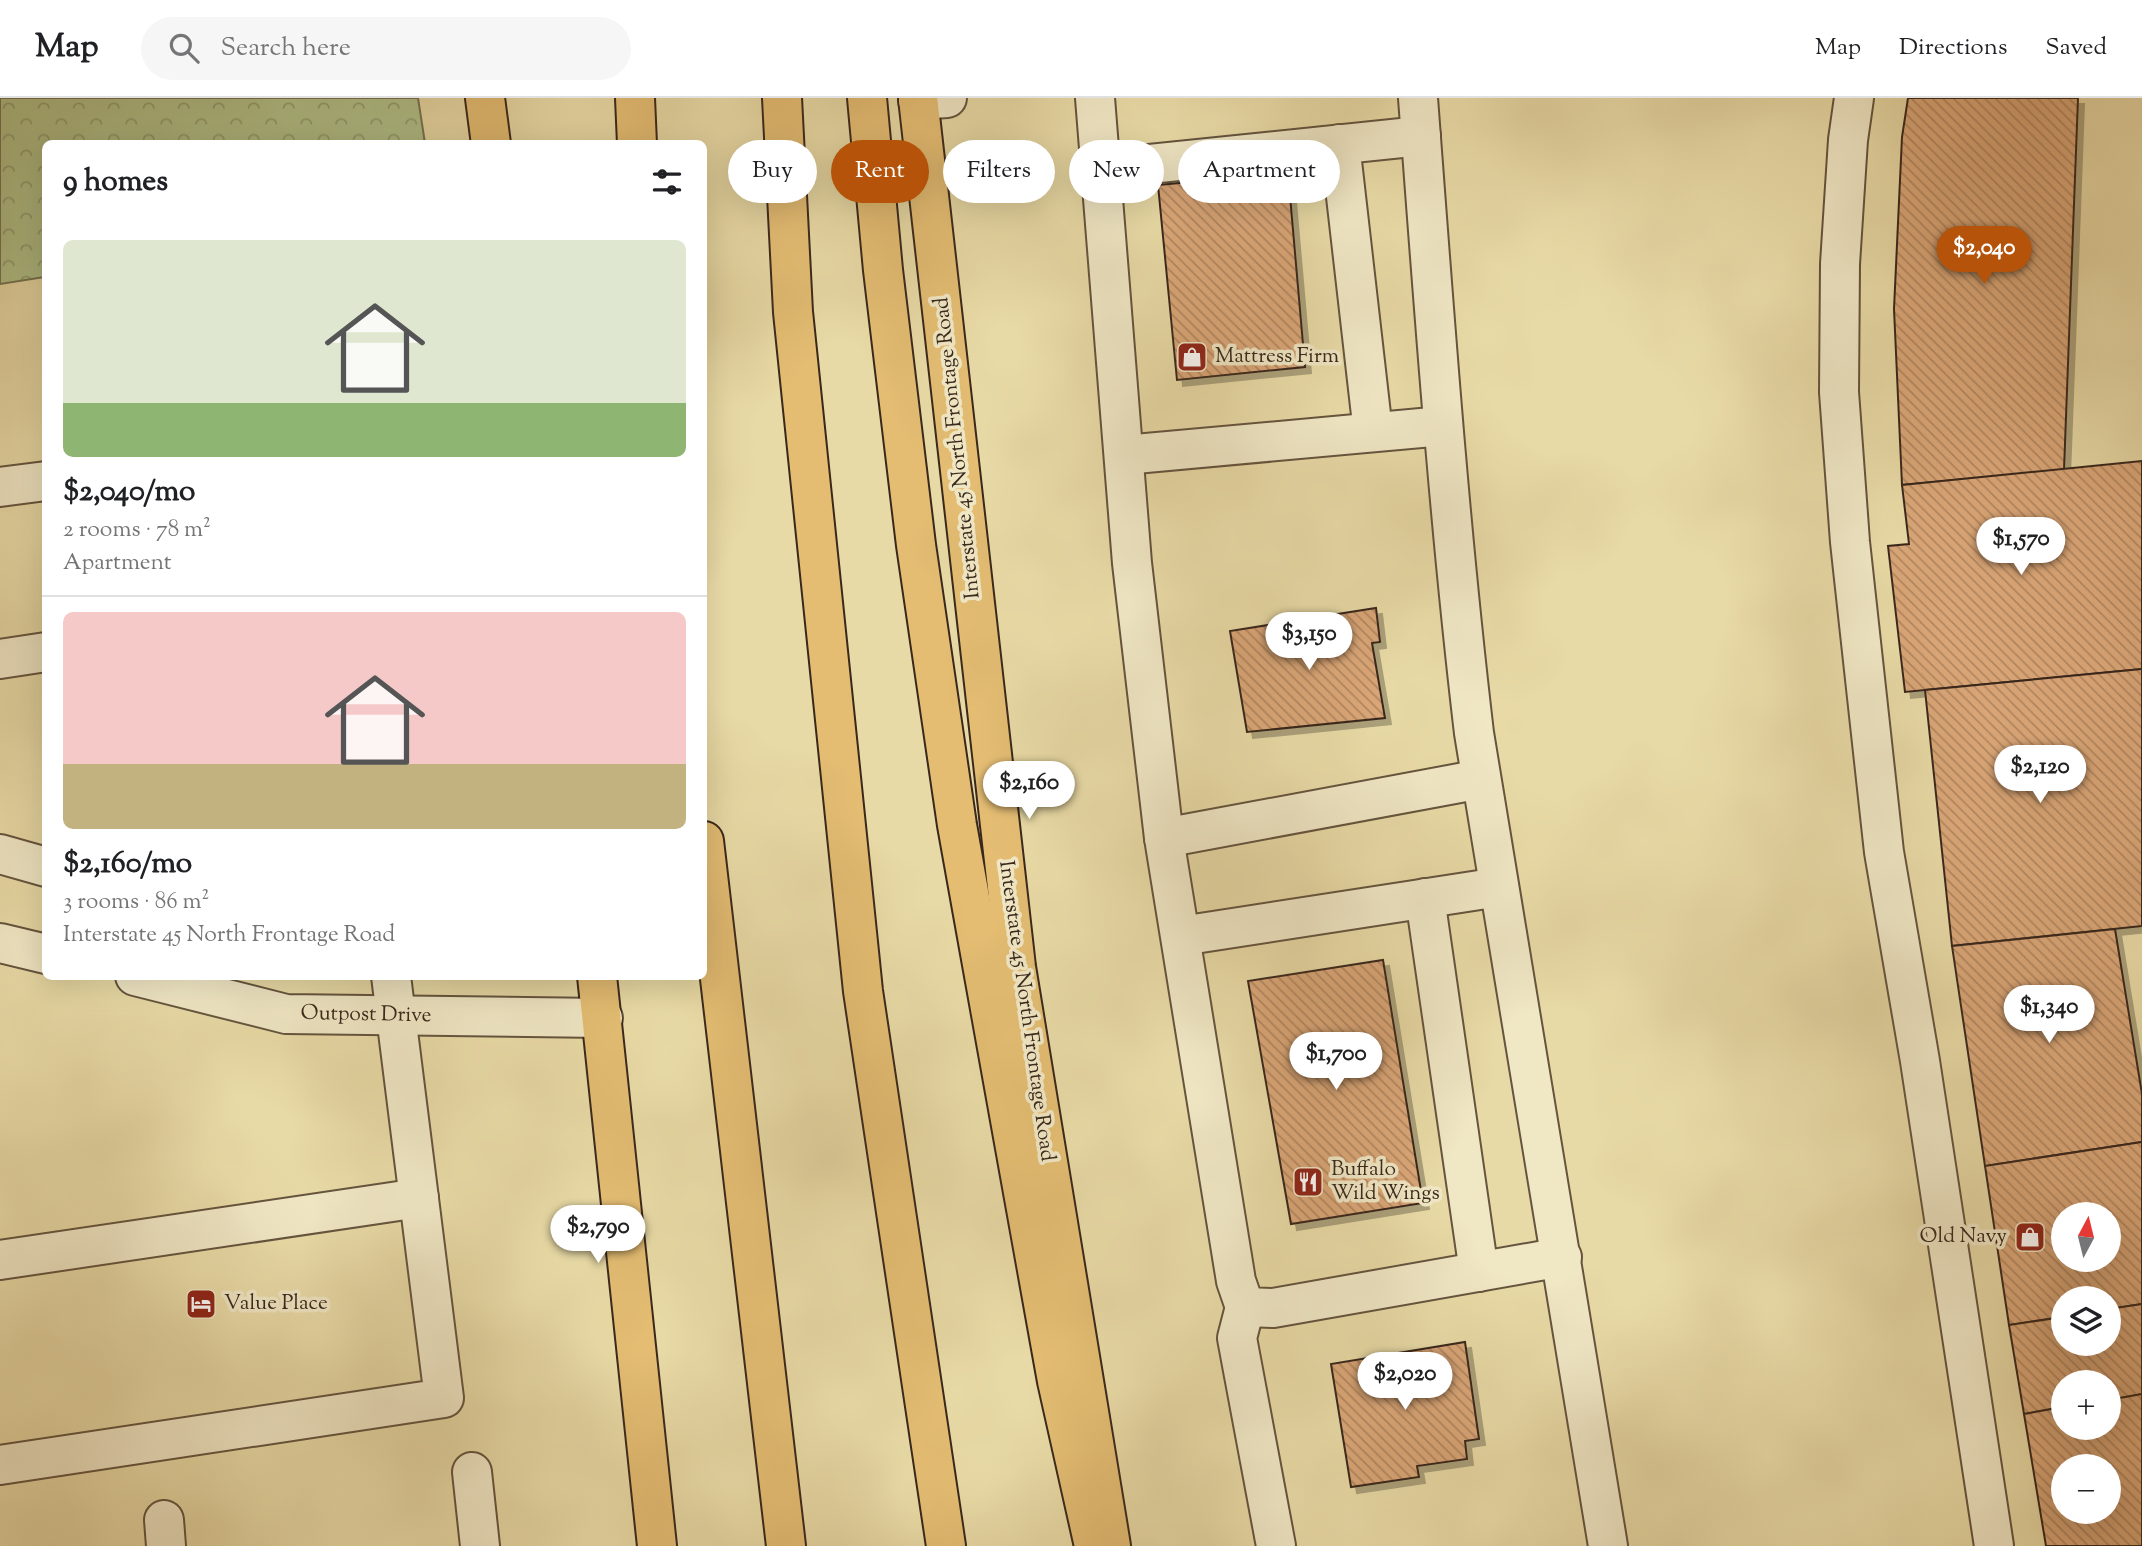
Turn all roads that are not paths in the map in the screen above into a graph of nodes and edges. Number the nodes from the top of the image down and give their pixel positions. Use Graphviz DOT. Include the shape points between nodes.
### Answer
graph roads {
  1 [pos="485,98"];
  2 [pos="635,98"];
  3 [pos="782,98"];
  4 [pos="867,98"];
  5 [pos="1095,98"];
  6 [pos="1418,98"];
  7 [pos="1854,98"];
  8 [pos="928,99"];
  9 [pos="1420,136"];
  10 [pos="490,140"];
  11 [pos="637,140"];
  12 [pos="1099,140"];
  13 [pos="1340,144"];
  14 [pos="1104,203"];
  15 [pos="1443,426"];
  16 [pos="1373,432"];
  17 [pos="1124,455"];
  18 [pos="42,482"];
  19 [pos="0,487"];
  20 [pos="42,653"];
  21 [pos="0,659"];
  22 [pos="1481,779"];
  23 [pos="1164,838"];
  24 [pos="0,854"];
  25 [pos="42,866"];
  26 [pos="707,867"];
  27 [pos="1499,887"];
  28 [pos="1425,898"];
  29 [pos="1181,936"];
  30 [pos="0,943"];
  31 [pos="42,953"];
  32 [pos="151,980"];
  33 [pos="392,980"];
  34 [pos="598,980"];
  35 [pos="396,1015"];
  36 [pos="603,1018"];
  37 [pos="419,1198"];
  38 [pos="1562,1257"];
  39 [pos="0,1260"];
  40 [pos="1479,1272"];
  41 [pos="1245,1307"];
  42 [pos="0,1465"];
  43 [pos="472,1472"];
  44 [pos="480,1546"];
  45 [pos="657,1546"];
  46 [pos="786,1546"];
  47 [pos="946,1546"];
  48 [pos="1094,1546"];
  49 [pos="1111,1546"];
  50 [pos="1276,1546"];
  51 [pos="1608,1546"];
  52 [pos="1994,1546"];
  1 -- 10 [label="main road"];
  2 -- 11 [label="main road"];
  3 -- 47 [label="main road" via="793,312 862,977"];
  4 -- 48 [label="main road" via="914,531 957,825 1057,1381"];
  5 -- 12 [label="lane"];
  6 -- 9 [label="lane"];
  7 -- 52 [label="lane" via="1840,264 1839,392 1850,542 1884,852"];
  8 -- 49 [label="main road, Interstate 45 North Frontage Road" via="1016,967"];
  9 -- 13 [label="lane"];
  9 -- 15 [label="lane"];
  13 -- 16 [label="lane"];
  14 -- 17 [label="lane"];
  15 -- 16 [label="lane"];
  15 -- 22 [label="lane" via="1462,637"];
  16 -- 17 [label="lane"];
  17 -- 23 [label="lane"];
  18 -- 19 [label="lane"];
  20 -- 21 [label="lane"];
  22 -- 23 [label="lane"];
  22 -- 27 [label="lane"];
  23 -- 29 [label="lane"];
  24 -- 25 [label="lane"];
  26 -- 46 [label="main road"];
  27 -- 28 [label="lane"];
  27 -- 38 [label="lane"];
  28 -- 29 [label="lane"];
  28 -- 40 [label="lane"];
  29 -- 41 [label="lane" via="1236,1281"];
  30 -- 31 [label="lane"];
  32 -- 35 [label="lane, Outpost Drive" via="286,1014"];
  33 -- 35 [label="lane"];
  34 -- 36 [label="main road"];
  35 -- 36 [label="lane, Outpost Drive"];
  35 -- 37 [label="lane"];
  36 -- 45 [label="main road"];
  37 -- 39 [label="lane"];
  37 -- 42 [label="lane" via="444,1398"];
  38 -- 40 [label="lane"];
  38 -- 51 [label="lane"];
  40 -- 41 [label="lane" via="1273,1308"];
  41 -- 50 [label="lane" via="1237,1338"];
  43 -- 44 [label="lane"];
}
